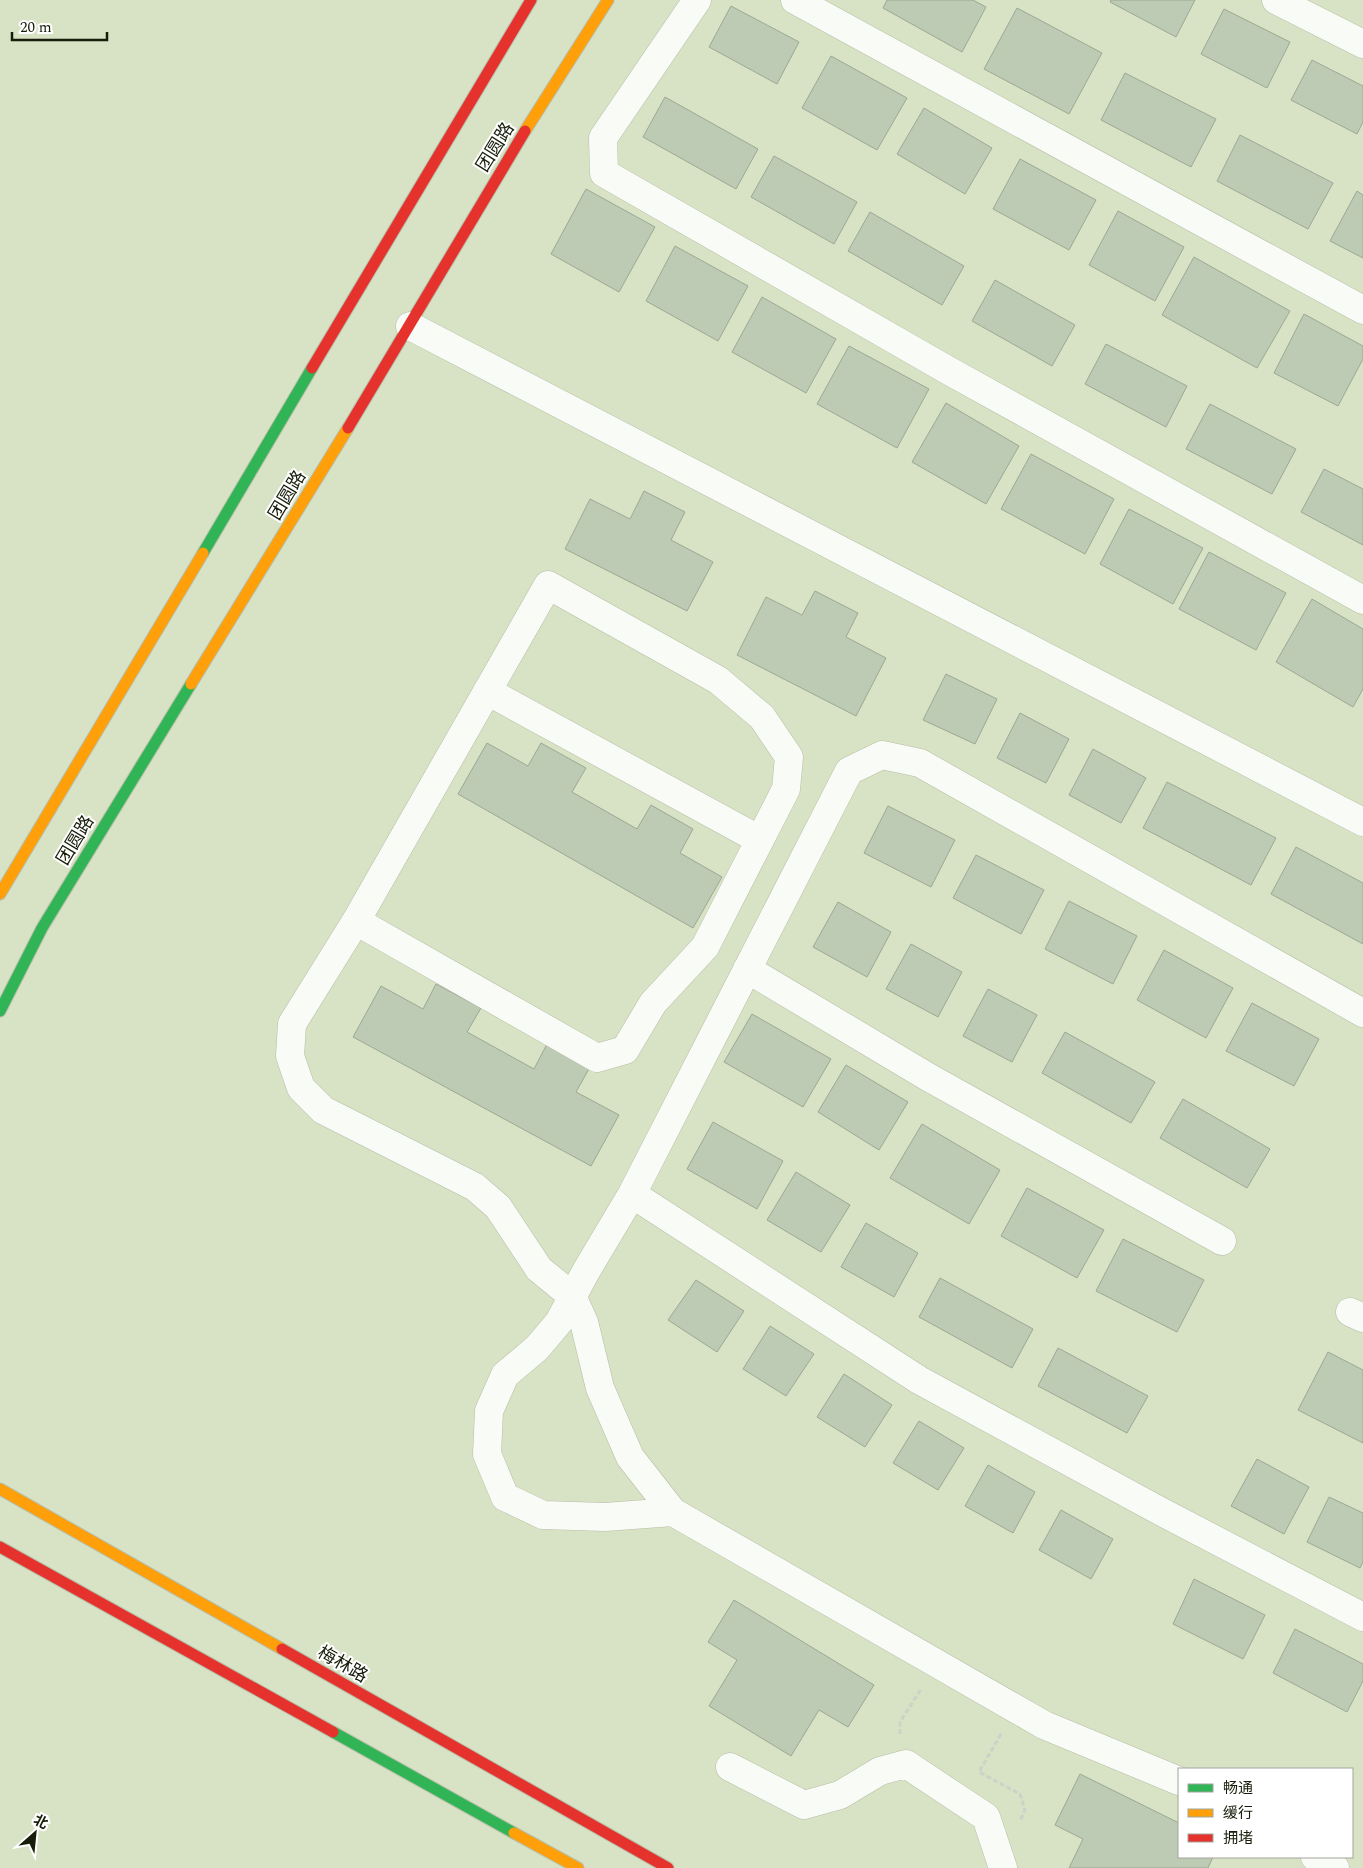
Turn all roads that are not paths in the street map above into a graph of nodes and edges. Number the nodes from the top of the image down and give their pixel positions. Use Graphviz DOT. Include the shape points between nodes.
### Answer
graph roads {
  1 [pos="531,0"];
  2 [pos="608,0"];
  3 [pos="697,0"];
  4 [pos="795,0"];
  5 [pos="1276,0"];
  6 [pos="1363,44"];
  7 [pos="1363,310"];
  8 [pos="410,326"];
  9 [pos="1363,600"];
  10 [pos="487,691"];
  11 [pos="1363,822"];
  12 [pos="760,840"];
  13 [pos="0,894"];
  14 [pos="356,921"];
  15 [pos="747,969"];
  16 [pos="0,1011"];
  17 [pos="1363,1013"];
  18 [pos="632,1194"];
  19 [pos="1222,1241"];
  20 [pos="572,1296"];
  21 [pos="0,1490"];
  22 [pos="673,1512"];
  23 [pos="0,1547"];
  24 [pos="1363,1618"];
  25 [pos="730,1767"];
  26 [pos="1178,1781"];
  27 [pos="1317,1858"];
  28 [pos="578,1868"];
  29 [pos="668,1868"];
  30 [pos="1003,1868"];
  31 [pos="1335,1868"];
  1 -- 13 [label="street, 团圆路"];
  2 -- 8 [label="street, 团圆路" via="498,174"];
  3 -- 9 [label="street" via="603,138 604,173 951,372"];
  4 -- 7 [label="street"];
  5 -- 6 [label="street"];
  8 -- 11 [label="street"];
  8 -- 16 [label="street, 团圆路" via="42,928"];
  10 -- 12 [label="street"];
  10 -- 12 [label="street" via="548,585 718,680 762,717 789,757 786,789"];
  10 -- 14 [label="street"];
  12 -- 14 [label="street" via="706,947 653,1003 625,1050 597,1058"];
  14 -- 20 [label="street" via="292,1024 290,1056 301,1088 323,1110 475,1187 498,1207 539,1269"];
  15 -- 17 [label="street" via="849,770 882,756 920,764"];
  15 -- 18 [label="street"];
  15 -- 19 [label="street" via="928,1077"];
  18 -- 20 [label="street"];
  18 -- 24 [label="street" via="919,1380"];
  20 -- 22 [label="street" via="584,1322 600,1388 630,1457"];
  20 -- 22 [label="street" via="559,1322 537,1348 504,1375 489,1411 487,1454 505,1498 543,1515 605,1517"];
  21 -- 29 [label="street, 梅林路"];
  22 -- 26 [label="street" via="1044,1725"];
  23 -- 28 [label="street"];
  25 -- 30 [label="street" via="804,1805 840,1796 880,1771 906,1764 986,1817"];
  27 -- 31 [label="street"];
}
